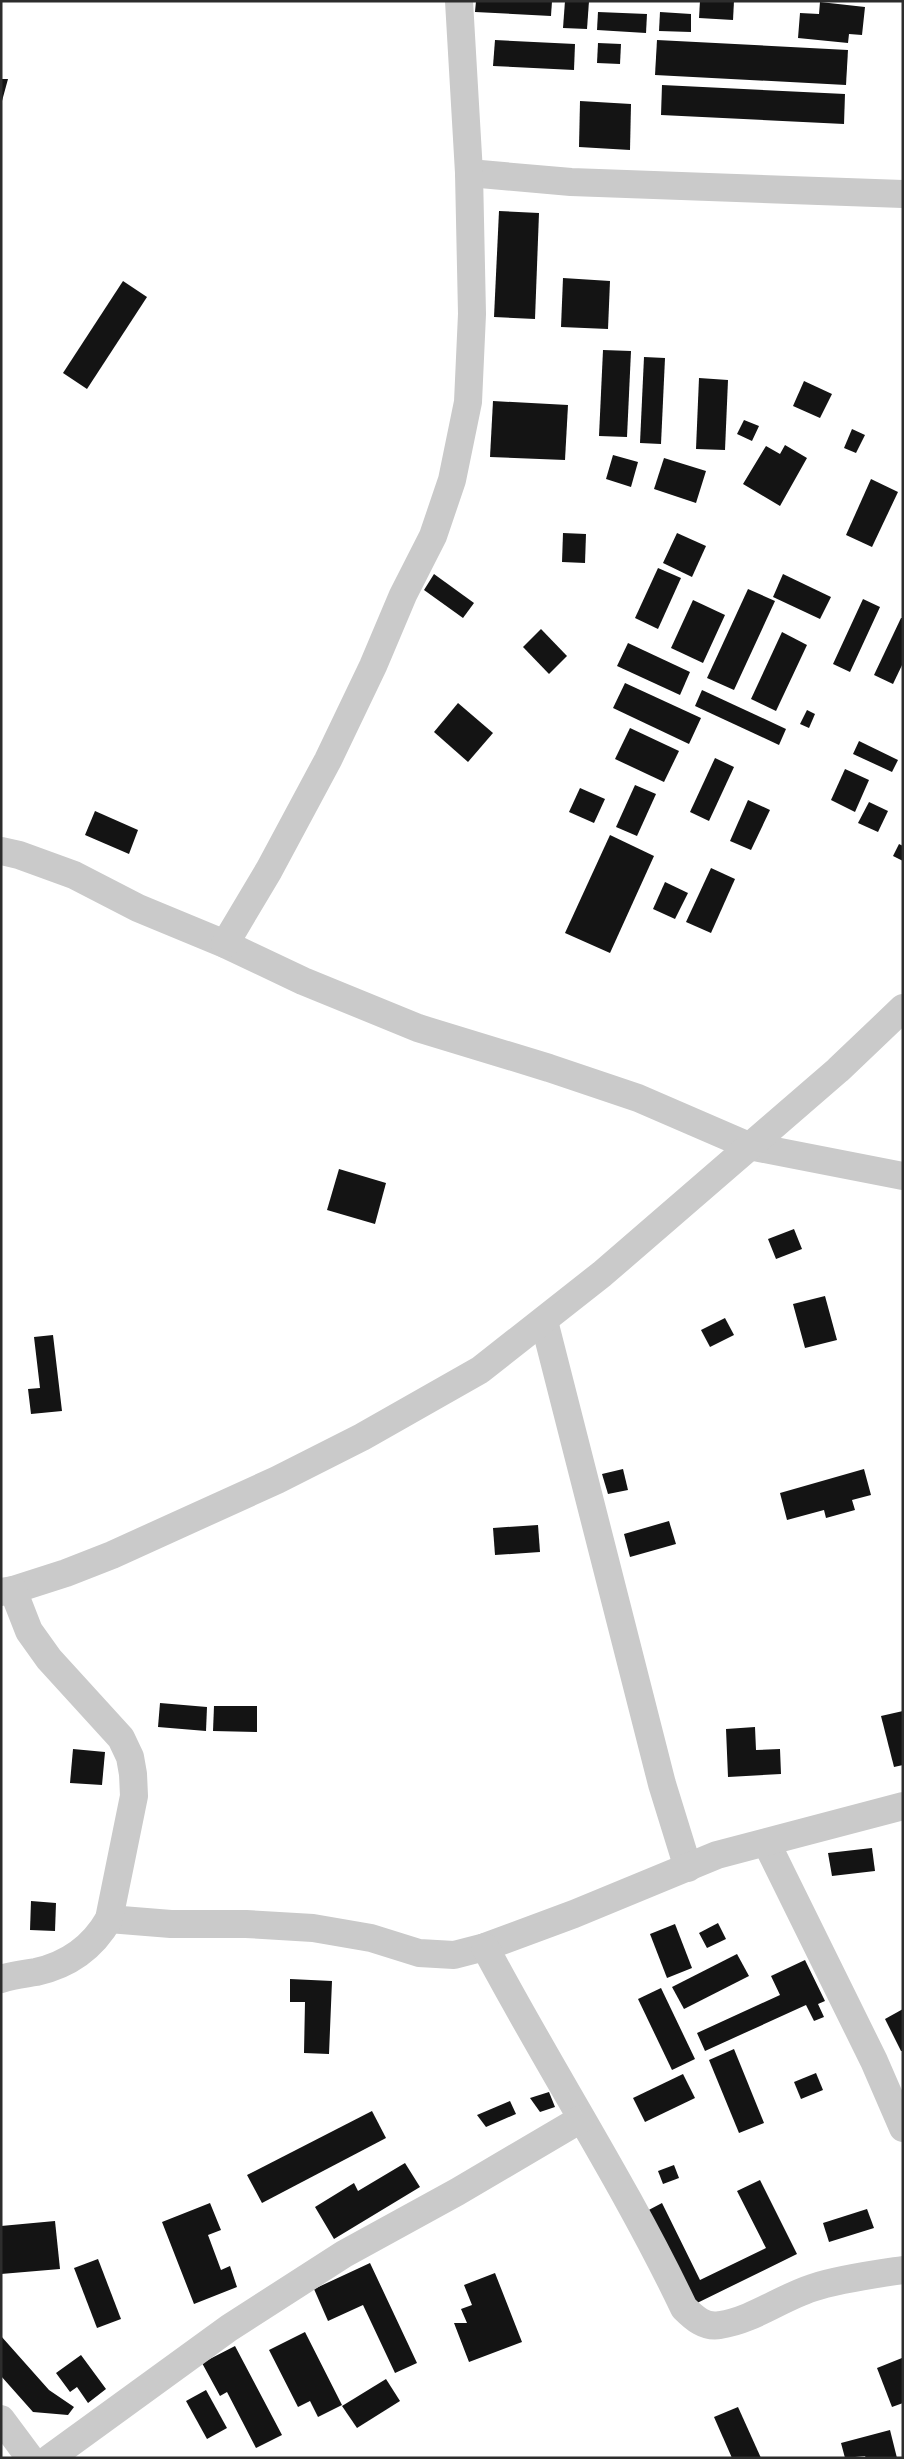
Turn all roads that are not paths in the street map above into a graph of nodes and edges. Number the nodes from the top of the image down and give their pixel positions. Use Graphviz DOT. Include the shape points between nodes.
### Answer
graph roads {
  1 [pos="459,1"];
  2 [pos="469,173"];
  3 [pos="903,194"];
  4 [pos="1,851"];
  5 [pos="225,944"];
  6 [pos="903,1008"];
  7 [pos="749,1146"];
  8 [pos="903,1176"];
  9 [pos="544,1321"];
  10 [pos="7,1591"];
  11 [pos="903,1806"];
  12 [pos="767,1844"];
  13 [pos="688,1868"];
  14 [pos="109,1919"];
  15 [pos="485,1947"];
  16 [pos="1,1979"];
  17 [pos="581,2119"];
  18 [pos="903,2128"];
  19 [pos="903,2270"];
  20 [pos="1,2419"];
  21 [pos="30,2458"];
  22 [pos="50,2458"];
  1 -- 2 [label="street"];
  2 -- 3 [label="street" via="570,182"];
  2 -- 5 [label="street" via="472,314 468,402 452,480 433,536 328,760"];
  4 -- 5 [label="street" via="74,875 138,908"];
  5 -- 7 [label="street" via="303,981 418,1028 638,1098"];
  6 -- 7 [label="street" via="838,1070"];
  7 -- 8 [label="street"];
  7 -- 9 [label="street"];
  9 -- 10 [label="street" via="480,1370 362,1438 112,1555"];
  9 -- 13 [label="street" via="662,1784"];
  10 -- 14 [label="street" via="49,1659 121,1738 130,1757 134,1796"];
  11 -- 12 [label="street"];
  12 -- 13 [label="street" via="717,1855"];
  12 -- 18 [label="street" via="874,2061"];
  13 -- 15 [label="street"];
  14 -- 15 [label="street" via="313,1928 371,1938 419,1953 454,1955"];
  14 -- 16 [label="street" via="99,1936 67,1961 38,1972"];
  15 -- 17 [label="street"];
  17 -- 19 [label="street" via="645,2231 684,2308 706,2325 740,2319 813,2288"];
  17 -- 22 [label="street" via="336,2259 228,2328"];
  20 -- 21 [label="street"];
}
